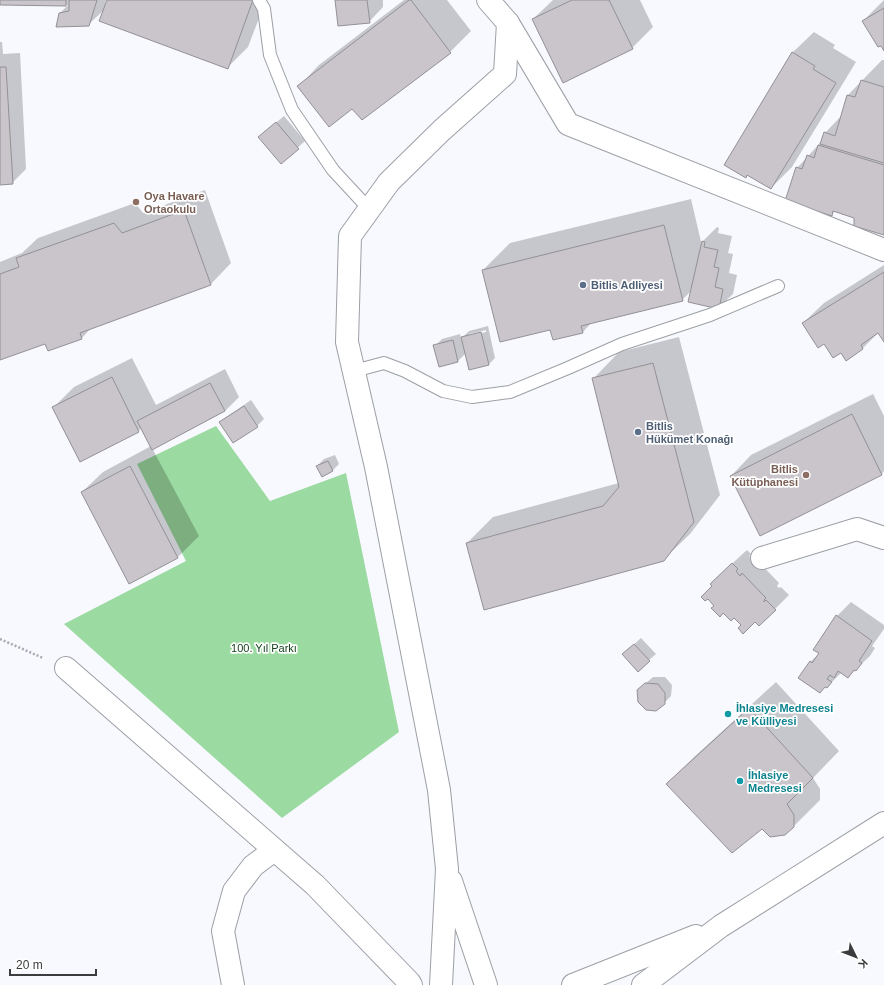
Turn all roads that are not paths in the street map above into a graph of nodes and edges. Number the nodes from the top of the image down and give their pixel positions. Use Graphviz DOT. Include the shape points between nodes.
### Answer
graph roads {
  1 [pos="259,0"];
  2 [pos="488,0"];
  3 [pos="508,23"];
  4 [pos="370,210"];
  5 [pos="884,250"];
  6 [pos="778,286"];
  7 [pos="354,371"];
  8 [pos="884,538"];
  9 [pos="762,558"];
  10 [pos="66,668"];
  11 [pos="884,823"];
  12 [pos="274,850"];
  13 [pos="447,869"];
  14 [pos="721,926"];
  15 [pos="233,985"];
  16 [pos="411,985"];
  17 [pos="441,985"];
  18 [pos="486,985"];
  19 [pos="573,985"];
  20 [pos="643,985"];
  1 -- 4 [label="lane" via="264,9 270,55 292,110 333,170"];
  2 -- 3 [label="street"];
  3 -- 4 [label="street" via="505,74 389,182"];
  3 -- 5 [label="street" via="568,124"];
  4 -- 7 [label="street" via="350,236 347,342"];
  6 -- 7 [label="lane" via="710,315 622,344 510,392 472,397 443,391 384,363"];
  7 -- 13 [label="street" via="376,467 439,790"];
  8 -- 9 [label="street" via="857,529"];
  10 -- 12 [label="street"];
  11 -- 14 [label="street"];
  12 -- 15 [label="street" via="253,866 234,891 223,931"];
  12 -- 16 [label="street" via="315,886"];
  13 -- 17 [label="street"];
  13 -- 18 [label="street"];
  14 -- 19 [label="street"];
  14 -- 20 [label="street"];
}
